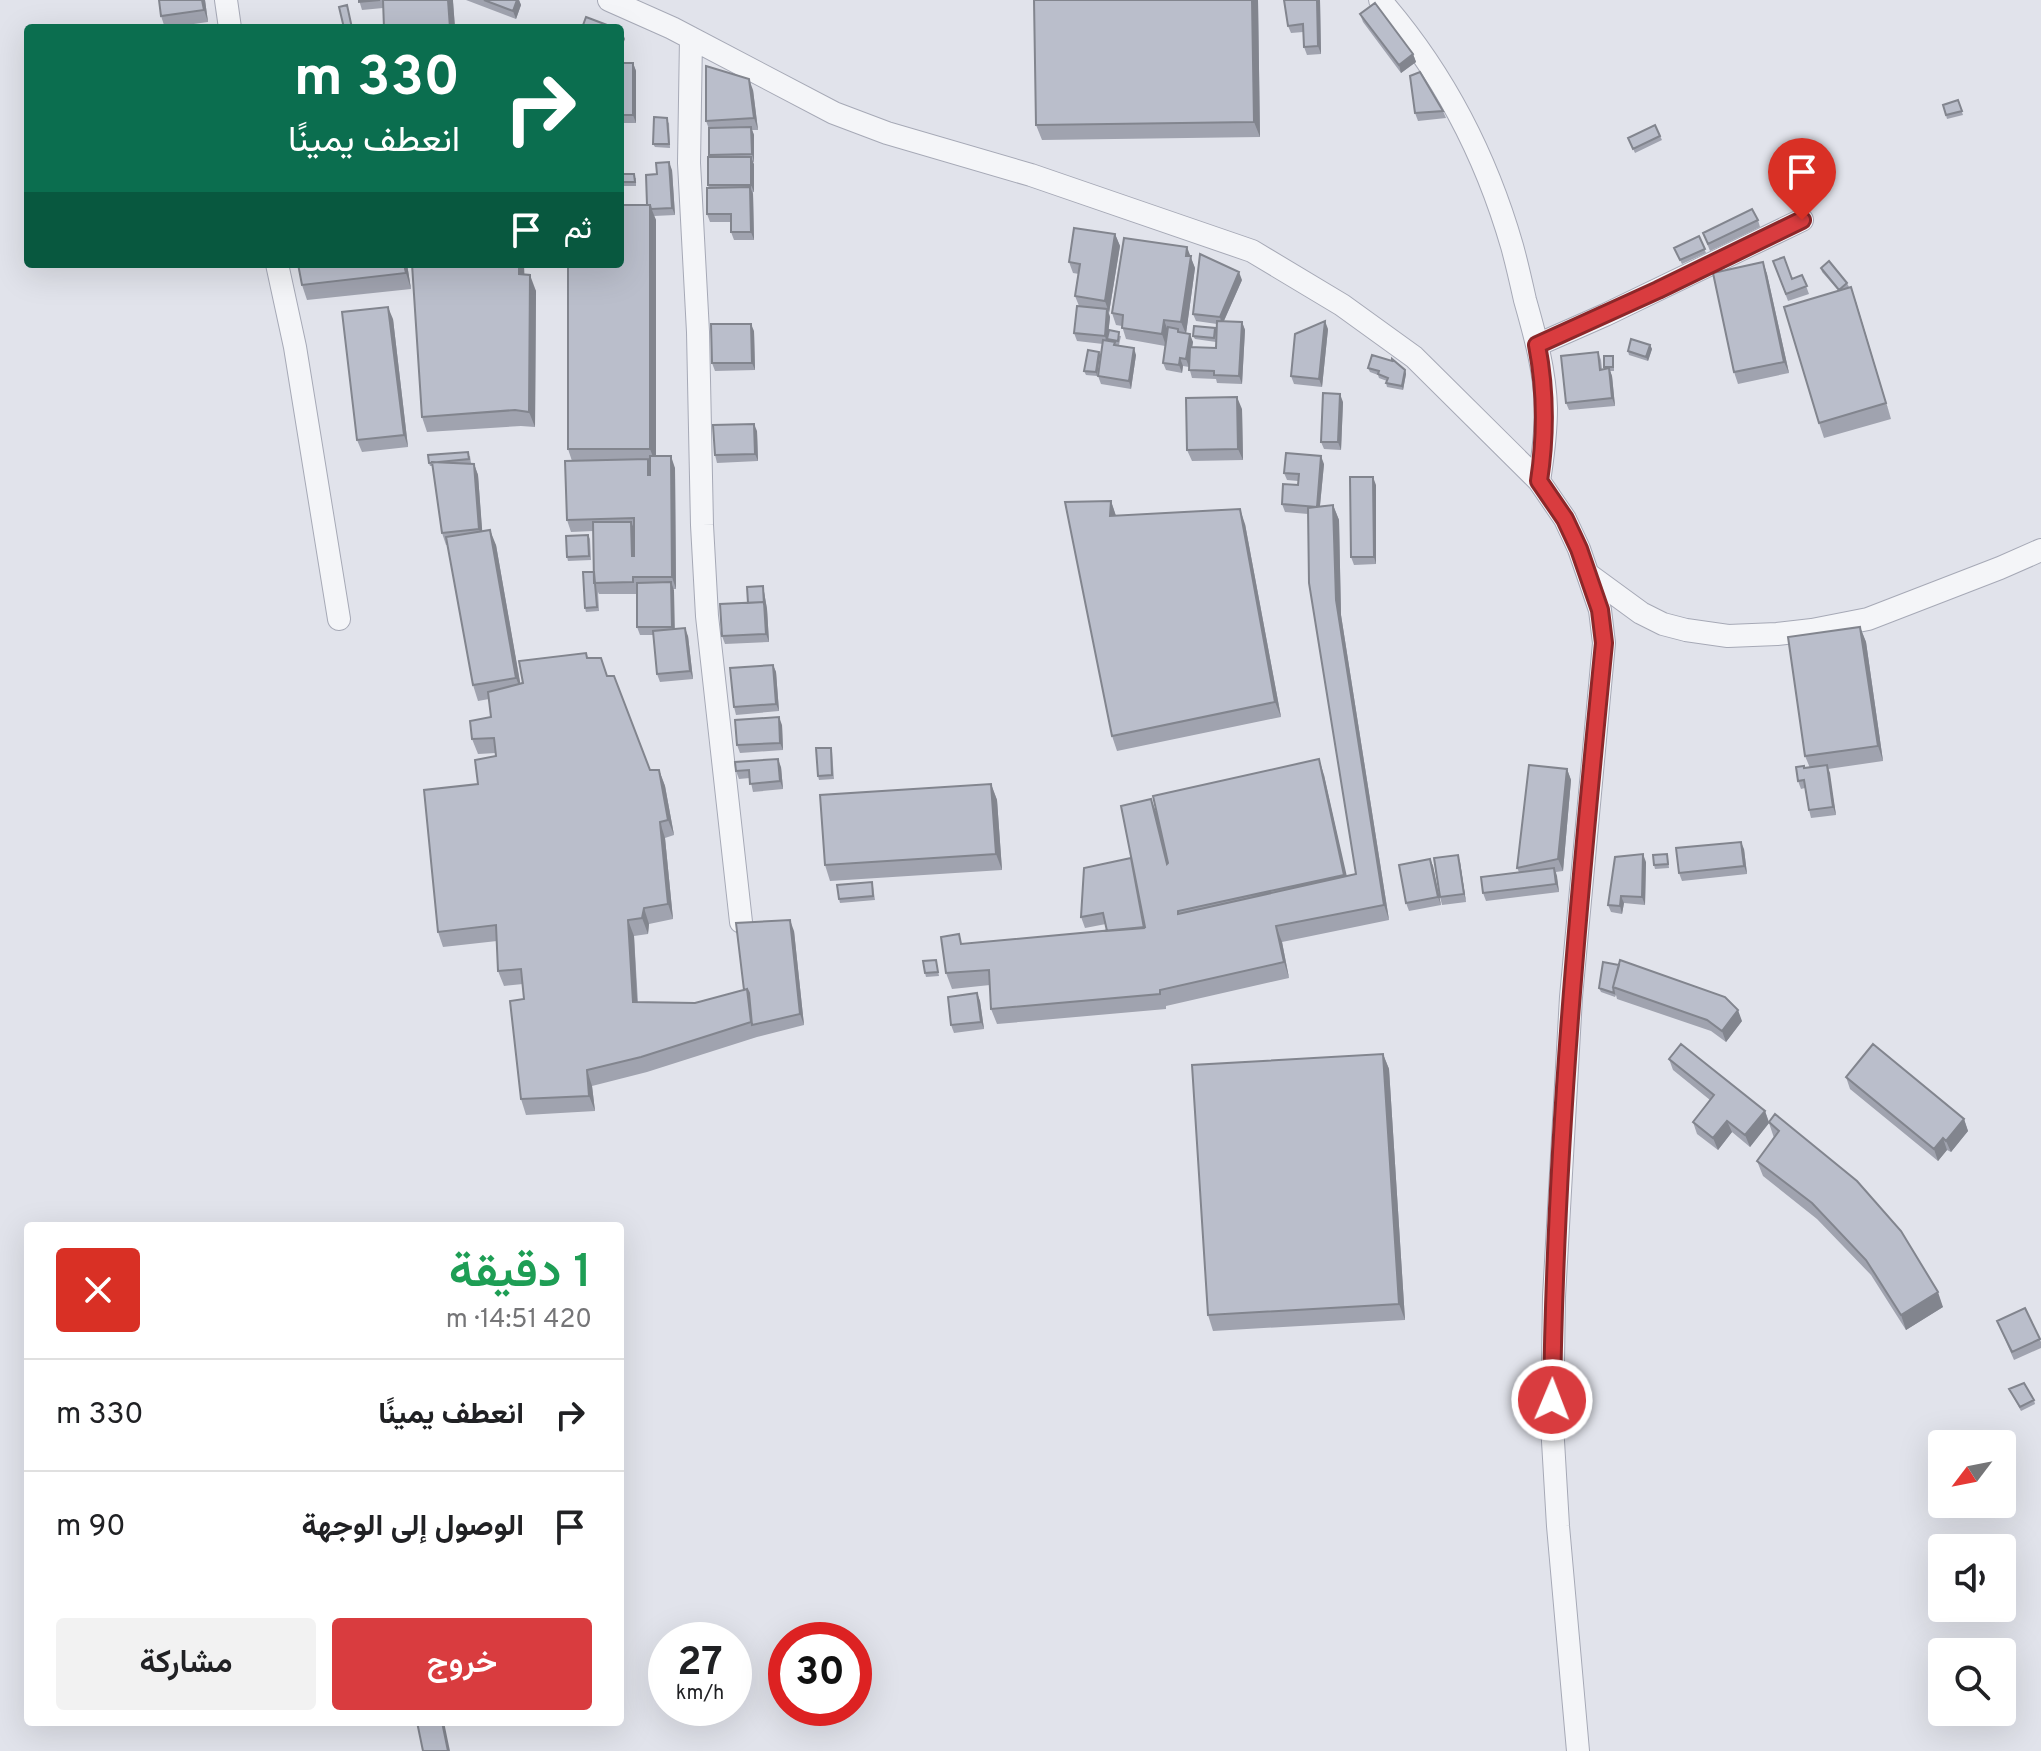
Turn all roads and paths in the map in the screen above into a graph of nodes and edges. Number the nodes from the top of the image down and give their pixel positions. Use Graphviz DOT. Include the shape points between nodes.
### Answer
graph roads {
  1 [pos="226,0"];
  2 [pos="609,0"];
  3 [pos="1380,0"];
  4 [pos="229,24"];
  5 [pos="691,38"];
  6 [pos="1802,220"];
  7 [pos="278,268"];
  8 [pos="1537,345"];
  9 [pos="1539,481"];
  10 [pos="2041,550"];
  11 [pos="1589,575"];
  12 [pos="339,619"];
  13 [pos="741,922"];
  14 [pos="1578,1751"];
  1 -- 4 [label="street"];
  2 -- 5 [label="street"];
  3 -- 8 [label="street" via="1414,40 1463,122 1502,214"];
  5 -- 9 [label="street" via="860,123 1252,251 1342,305 1414,357"];
  5 -- 13 [label="street" via="689,163 707,616"];
  6 -- 8 [label="street"];
  7 -- 12 [label="street"];
  8 -- 9 [label="street" via="1546,406"];
  9 -- 11 [label="street" via="1565,519"];
  10 -- 11 [label="street" via="1868,619 1740,636 1663,624"];
  11 -- 14 [label="street" via="1604,643 1571,997 1552,1409"];
}
